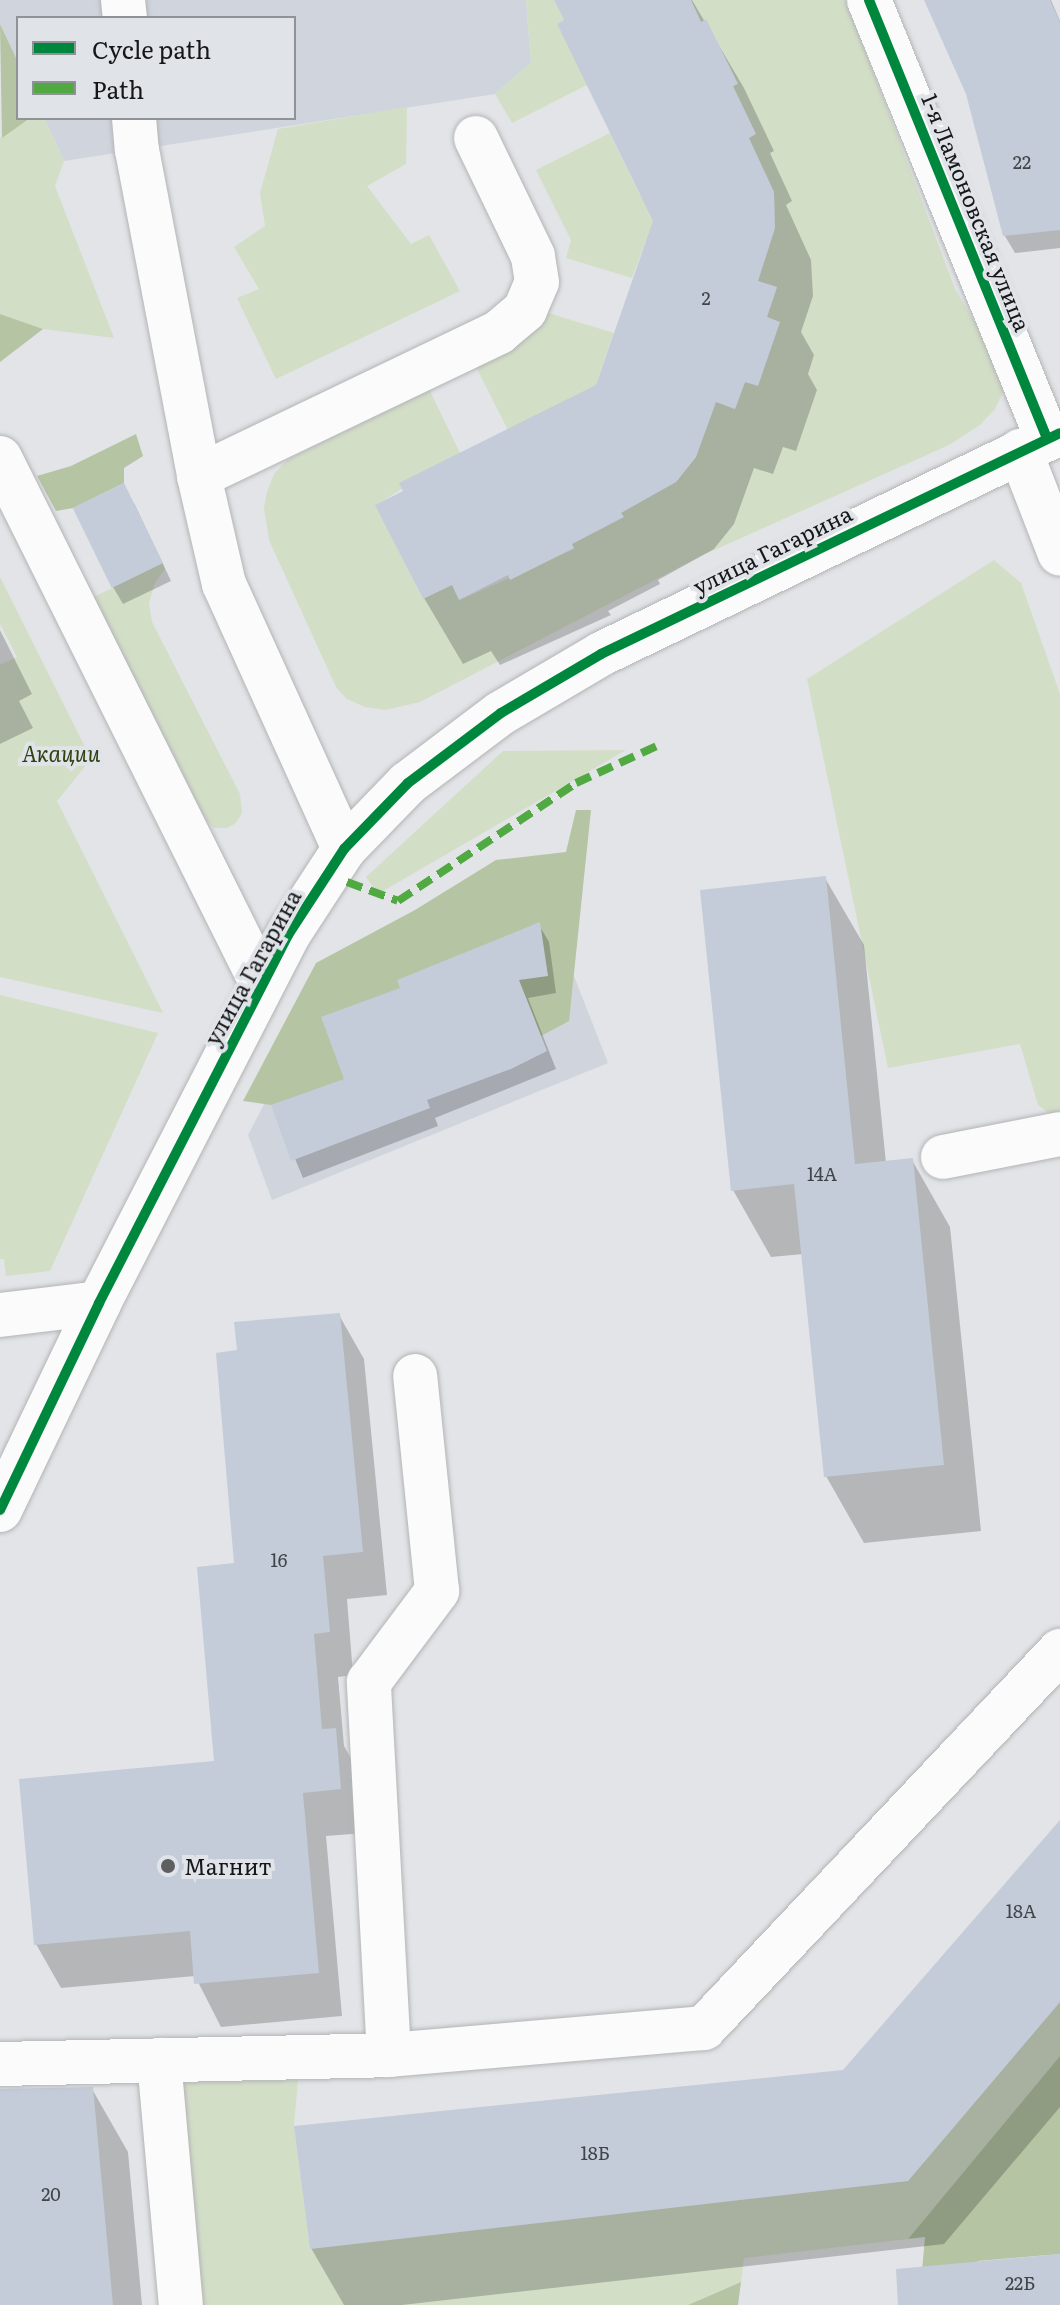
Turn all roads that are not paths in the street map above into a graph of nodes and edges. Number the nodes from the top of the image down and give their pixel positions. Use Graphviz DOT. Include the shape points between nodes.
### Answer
graph roads {
  1 [pos="869,0"];
  2 [pos="134,120"];
  3 [pos="476,138"];
  4 [pos="1042,441"];
  5 [pos="0,458"];
  6 [pos="199,476"];
  7 [pos="1060,554"];
  8 [pos="344,849"];
  9 [pos="262,984"];
  10 [pos="1060,1134"];
  11 [pos="943,1157"];
  12 [pos="99,1303"];
  13 [pos="0,1315"];
  14 [pos="415,1376"];
  15 [pos="0,1510"];
  16 [pos="1060,1651"];
  17 [pos="389,2055"];
  18 [pos="159,2060"];
  19 [pos="0,2064"];
  20 [pos="181,2305"];
  1 -- 4 [label="street, 1-я Ламоновская улица"];
  2 -- 6 [label="street"];
  3 -- 6 [label="street" via="533,256 537,282 525,310 499,332"];
  4 -- 7 [label="street, 1-я Ламоновская улица"];
  4 -- 8 [label="street, улица Гагарина" via="589,661 501,713 408,783"];
  5 -- 9 [label="street"];
  6 -- 8 [label="street" via="224,584"];
  8 -- 9 [label="street, улица Гагарина"];
  9 -- 12 [label="street, улица Гагарина"];
  10 -- 11 [label="street"];
  12 -- 13 [label="street"];
  12 -- 15 [label="street, улица Гагарина"];
  14 -- 17 [label="street" via="437,1591 369,1682"];
  16 -- 17 [label="street" via="704,2028"];
  17 -- 18 [label="street"];
  18 -- 19 [label="street"];
  18 -- 20 [label="street"];
}
